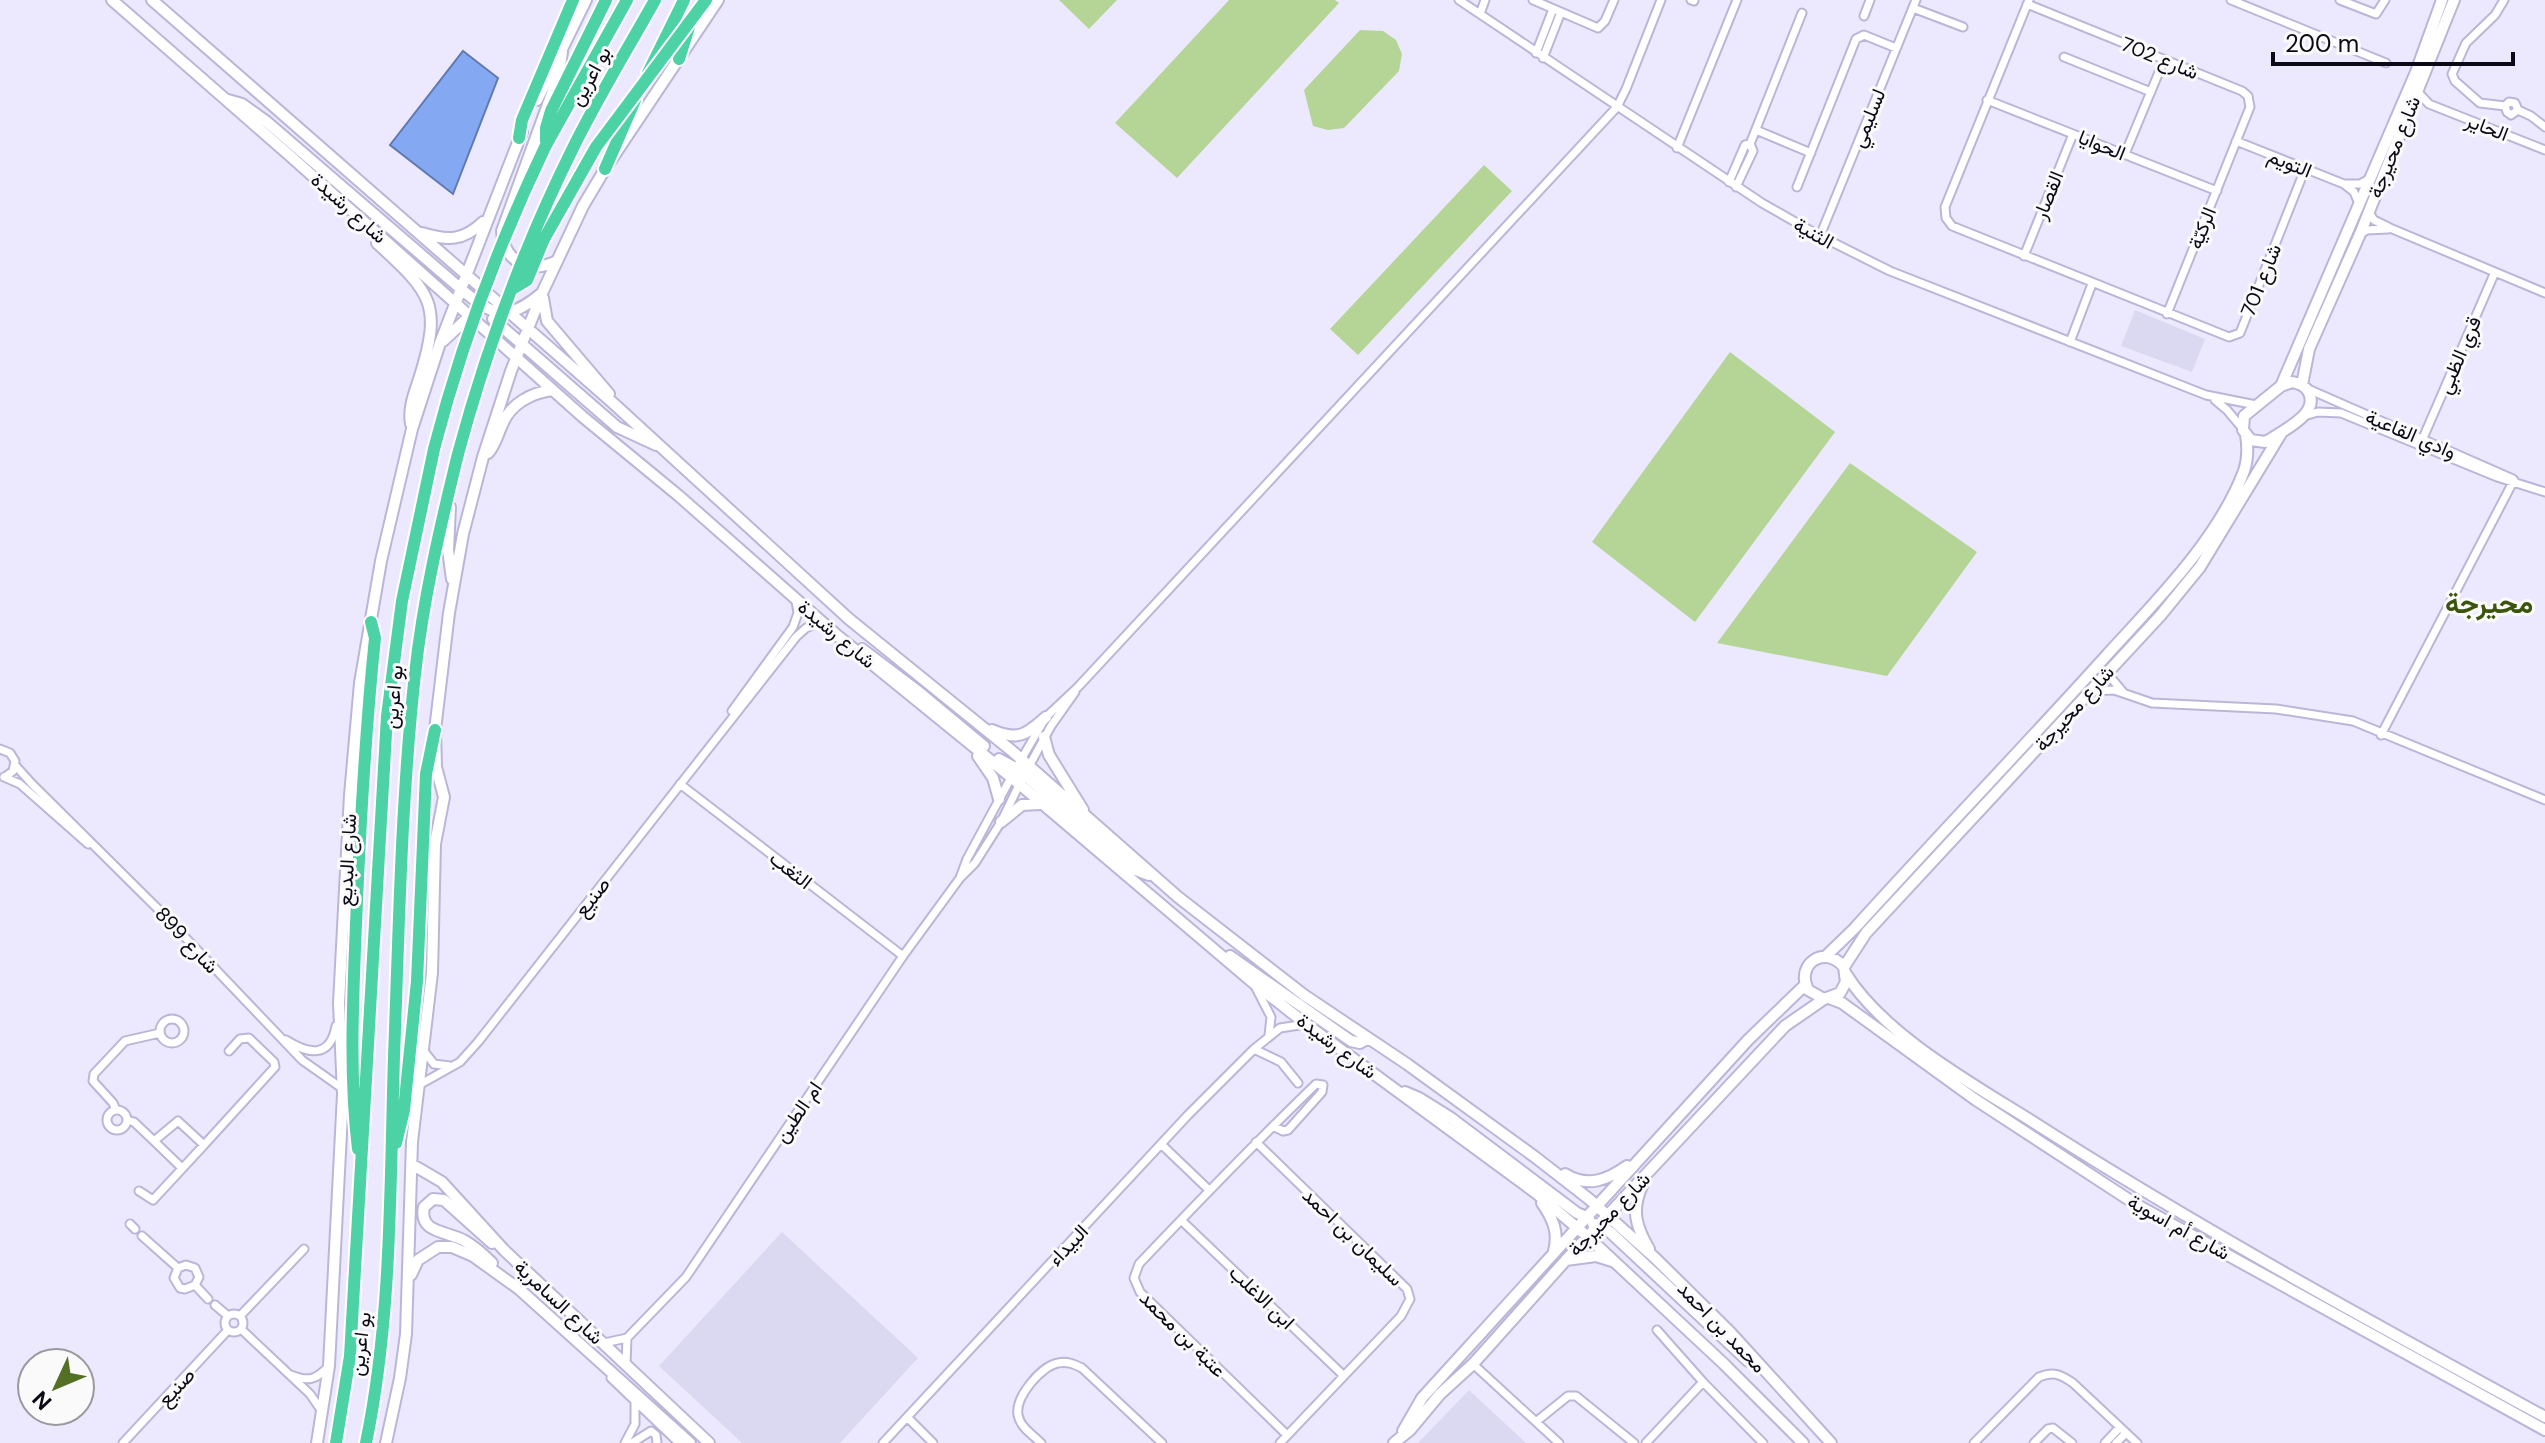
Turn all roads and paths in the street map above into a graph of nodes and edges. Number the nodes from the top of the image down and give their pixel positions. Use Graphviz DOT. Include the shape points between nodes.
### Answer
graph roads {
  1 [pos="112,0"];
  2 [pos="152,0"];
  3 [pos="573,0"];
  4 [pos="586,0"];
  5 [pos="599,0"];
  6 [pos="606,0"];
  7 [pos="627,0"];
  8 [pos="655,0"];
  9 [pos="684,0"];
  10 [pos="699,0"];
  11 [pos="706,0"];
  12 [pos="718,0"];
  13 [pos="1459,0"];
  14 [pos="1477,0"];
  15 [pos="1485,0"];
  16 [pos="1533,0"];
  17 [pos="1614,0"];
  18 [pos="1661,0"];
  19 [pos="1737,0"];
  20 [pos="1870,0"];
  21 [pos="2231,0"];
  22 [pos="2340,0"];
  23 [pos="2385,0"];
  24 [pos="2442,0"];
  25 [pos="2454,0"];
  26 [pos="2504,0"];
  27 [pos="2028,2"];
  28 [pos="1914,4"];
  29 [pos="1557,11"];
  30 [pos="1476,12"];
  31 [pos="1802,13"];
  32 [pos="1864,16"];
  33 [pos="1963,27"];
  34 [pos="562,46"];
  35 [pos="1896,48"];
  36 [pos="1540,55"];
  37 [pos="2064,57"];
  38 [pos="679,59"];
  39 [pos="2164,60"];
  40 [pos="2386,63"];
  41 [pos="569,75"];
  42 [pos="2416,90"];
  43 [pos="2151,92"];
  44 [pos="223,98"];
  45 [pos="1987,100"];
  46 [pos="2429,104"];
  47 [pos="1617,107"];
  48 [pos="2407,113"];
  49 [pos="2545,127"];
  50 [pos="1756,130"];
  51 [pos="2073,134"];
  52 [pos="519,138"];
  53 [pos="2236,141"];
  54 [pos="546,145"];
  55 [pos="1677,148"];
  56 [pos="2545,150"];
  57 [pos="1811,153"];
  58 [pos="288,154"];
  59 [pos="2125,154"];
  60 [pos="605,169"];
  61 [pos="2305,169"];
  62 [pos="2372,175"];
  63 [pos="1733,184"];
  64 [pos="2344,184"];
  65 [pos="1797,187"];
  66 [pos="2217,191"];
  67 [pos="2364,209"];
  68 [pos="487,218"];
  69 [pos="2390,228"];
  70 [pos="417,231"];
  71 [pos="2360,234"];
  72 [pos="1820,236"];
  73 [pos="2024,256"];
  74 [pos="557,261"];
  75 [pos="2495,272"];
  76 [pos="466,274"];
  77 [pos="2092,284"];
  78 [pos="461,289"];
  79 [pos="512,289"];
  80 [pos="543,291"];
  81 [pos="2545,293"];
  82 [pos="455,303"];
  83 [pos="509,312"];
  84 [pos="491,314"];
  85 [pos="2167,314"];
  86 [pos="469,316"];
  87 [pos="528,329"];
  88 [pos="493,336"];
  89 [pos="2070,342"];
  90 [pos="440,343"];
  91 [pos="522,343"];
  92 [pos="516,357"];
  93 [pos="2281,386"];
  94 [pos="2304,387"];
  95 [pos="552,390"];
  96 [pos="2206,395"];
  97 [pos="613,403"];
  98 [pos="2256,405"];
  99 [pos="2304,416"];
  100 [pos="412,429"];
  101 [pos="2282,432"];
  102 [pos="2244,433"];
  103 [pos="2423,438"];
  104 [pos="662,447"];
  105 [pos="483,457"];
  106 [pos="2514,480"];
  107 [pos="2545,492"];
  108 [pos="453,585"];
  109 [pos="796,600"];
  110 [pos="371,622"];
  111 [pos="821,622"];
  112 [pos="839,637"];
  113 [pos="2102,668"];
  114 [pos="1078,687"];
  115 [pos="2089,692"];
  116 [pos="2125,694"];
  117 [pos="919,700"];
  118 [pos="1046,717"];
  119 [pos="726,724"];
  120 [pos="980,725"];
  121 [pos="435,730"];
  122 [pos="2381,735"];
  123 [pos="1044,737"];
  124 [pos="0,749"];
  125 [pos="15,765"];
  126 [pos="1020,772"];
  127 [pos="2,778"];
  128 [pos="680,784"];
  129 [pos="999,799"];
  130 [pos="2545,800"];
  131 [pos="1042,804"];
  132 [pos="1001,822"];
  133 [pos="1091,822"];
  134 [pos="97,849"];
  135 [pos="1152,876"];
  136 [pos="960,878"];
  137 [pos="1220,955"];
  138 [pos="903,956"];
  139 [pos="1826,956"];
  140 [pos="1845,971"];
  141 [pos="1250,980"];
  142 [pos="1805,985"];
  143 [pos="1827,998"];
  144 [pos="339,1012"];
  145 [pos="1306,1024"];
  146 [pos="274,1032"];
  147 [pos="160,1033"];
  148 [pos="1269,1035"];
  149 [pos="1367,1039"];
  150 [pos="1254,1049"];
  151 [pos="423,1050"];
  152 [pos="229,1051"];
  153 [pos="452,1066"];
  154 [pos="1298,1083"];
  155 [pos="419,1085"];
  156 [pos="1392,1087"];
  157 [pos="343,1089"];
  158 [pos="116,1110"];
  159 [pos="127,1120"];
  160 [pos="1273,1126"];
  161 [pos="154,1141"];
  162 [pos="1256,1142"];
  163 [pos="1161,1144"];
  164 [pos="204,1145"];
  165 [pos="391,1157"];
  166 [pos="1535,1157"];
  167 [pos="1642,1157"];
  168 [pos="413,1165"];
  169 [pos="182,1168"];
  170 [pos="363,1168"];
  171 [pos="1646,1177"];
  172 [pos="1209,1190"];
  173 [pos="139,1191"];
  174 [pos="1536,1193"];
  175 [pos="1596,1206"];
  176 [pos="1608,1216"];
  177 [pos="1585,1218"];
  178 [pos="1181,1220"];
  179 [pos="1600,1225"];
  180 [pos="1576,1227"];
  181 [pos="142,1236"];
  182 [pos="1588,1237"];
  183 [pos="304,1249"];
  184 [pos="504,1250"];
  185 [pos="1553,1253"];
  186 [pos="1655,1258"];
  187 [pos="1565,1261"];
  188 [pos="1618,1263"];
  189 [pos="178,1268"];
  190 [pos="408,1281"];
  191 [pos="195,1285"];
  192 [pos="519,1289"];
  193 [pos="208,1299"];
  194 [pos="215,1305"];
  195 [pos="544,1311"];
  196 [pos="228,1316"];
  197 [pos="240,1316"];
  198 [pos="241,1329"];
  199 [pos="228,1330"];
  200 [pos="1657,1330"];
  201 [pos="627,1338"];
  202 [pos="604,1343"];
  203 [pos="626,1364"];
  204 [pos="1473,1364"];
  205 [pos="329,1366"];
  206 [pos="289,1375"];
  207 [pos="1343,1375"];
  208 [pos="1703,1382"];
  209 [pos="1777,1385"];
  210 [pos="635,1402"];
  211 [pos="322,1412"];
  212 [pos="907,1417"];
  213 [pos="2545,1417"];
  214 [pos="1537,1421"];
  215 [pos="2123,1430"];
  216 [pos="2545,1430"];
  217 [pos="1287,1435"];
  218 [pos="1397,1440"];
  219 [pos="1757,1441"];
  220 [pos="709,1442"];
  221 [pos="123,1443"];
  222 [pos="317,1443"];
  223 [pos="336,1443"];
  224 [pos="366,1443"];
  225 [pos="386,1443"];
  226 [pos="625,1443"];
  227 [pos="632,1443"];
  228 [pos="657,1443"];
  229 [pos="679,1443"];
  230 [pos="690,1443"];
  231 [pos="883,1443"];
  232 [pos="933,1443"];
  233 [pos="1041,1443"];
  234 [pos="1162,1443"];
  235 [pos="1280,1443"];
  236 [pos="1559,1443"];
  237 [pos="1634,1443"];
  238 [pos="1646,1443"];
  239 [pos="1803,1443"];
  240 [pos="1831,1443"];
  241 [pos="1974,1443"];
  242 [pos="2034,1443"];
  243 [pos="2072,1443"];
  244 [pos="2105,1443"];
  245 [pos="2116,1443"];
  246 [pos="2137,1443"];
  1 -- 44 [label="street, شارع رشيدة"];
  2 -- 70 [label="street, شارع رشيدة"];
  3 -- 52 [label="highway"];
  4 -- 34 [label="street, بو اعرين"];
  5 -- 41 [label="highway"];
  6 -- 41 [label="highway"];
  7 -- 54 [label="highway"];
  8 -- 79 [label="highway, بو اعرين, bridge" via="574,147"];
  9 -- 60 [label="highway"];
  10 -- 38 [label="highway"];
  11 -- 79 [label="highway, bridge" via="596,147 527,280"];
  12 -- 38 [label="street"];
  13 -- 30 [label="street, الثنية"];
  14 -- 30 [label="street"];
  15 -- 30 [label="street"];
  16 -- 29 [label="street"];
  17 -- 29 [label="street" via="1598,28"];
  18 -- 47 [label="street"];
  19 -- 55 [label="street"];
  20 -- 32 [label="street"];
  21 -- 40 [label="street"];
  22 -- 23 [label="street" via="2376,14"];
  24 -- 62 [label="street, شارع محيرجة"];
  25 -- 42 [label="street, شارع محيرجة"];
  26 -- 49 [label="street" via="2466,43 2452,76 2480,103 2514,102"];
  27 -- 39 [label="street, شارع 702"];
  27 -- 45 [label="street"];
  28 -- 33 [label="street"];
  28 -- 35 [label="street, لسليمي"];
  29 -- 36 [label="street"];
  30 -- 36 [label="street, الثنية"];
  31 -- 50 [label="street"];
  34 -- 52 [label="street, بو اعرين"];
  34 -- 74 [label="street" via="559,74 502,231 506,250 519,263 537,268"];
  35 -- 57 [label="street" via="1864,35 1856,39"];
  35 -- 72 [label="street, لسليمي"];
  36 -- 47 [label="street, الثنية"];
  37 -- 43 [label="street"];
  38 -- 60 [label="street"];
  39 -- 43 [label="street"];
  39 -- 53 [label="street, شارع 702" via="2245,93 2250,107"];
  41 -- 54 [label="highway, بو اعرين" via="548,119"];
  42 -- 46 [label="street, الحاير"];
  42 -- 48 [label="street, شارع محيرجة"];
  43 -- 59 [label="street"];
  44 -- 58 [label="street, شارع رشيدة"];
  44 -- 78 [label="street" via="259,115"];
  45 -- 51 [label="street, الحوايا"];
  45 -- 73 [label="street, شارع 701" via="1944,215 1952,226"];
  46 -- 48 [label="street"];
  46 -- 56 [label="street, الحاير"];
  47 -- 55 [label="street, الثنية"];
  47 -- 114 [label="street"];
  48 -- 67 [label="street, شارع محيرجة"];
  50 -- 57 [label="street"];
  50 -- 63 [label="street" via="1753,151"];
  51 -- 59 [label="street, الحوايا"];
  51 -- 73 [label="street, القصار"];
  52 -- 68 [label="street, بو اعرين"];
  53 -- 61 [label="street, التويم"];
  53 -- 66 [label="street, الركيّة"];
  54 -- 170 [label="highway, بو اعرين, bridge" via="491,268 453,377 417,520 391,673 383,764"];
  55 -- 63 [label="street, الثنية"];
  57 -- 65 [label="street"];
  58 -- 82 [label="street, شارع رشيدة"];
  58 -- 100 [label="street" via="404,268 427,301 432,328 411,405"];
  59 -- 66 [label="street, الحوايا"];
  60 -- 74 [label="street"];
  61 -- 64 [label="street, التويم"];
  61 -- 85 [label="street, شارع 701" via="2240,333 2223,337"];
  62 -- 64 [label="street" via="2360,184"];
  62 -- 67 [label="street, شارع محيرجة"];
  63 -- 72 [label="street, الثنية"];
  64 -- 67 [label="street"];
  66 -- 85 [label="street, الركيّة"];
  67 -- 69 [label="street"];
  67 -- 71 [label="street, شارع محيرجة"];
  67 -- 93 [label="street, شارع محيرجة"];
  68 -- 70 [label="street" via="454,240"];
  68 -- 76 [label="street, بو اعرين"];
  69 -- 71 [label="street"];
  69 -- 75 [label="street"];
  70 -- 76 [label="street, شارع رشيدة"];
  71 -- 94 [label="street, شارع محيرجة" via="2309,349"];
  72 -- 89 [label="street, الثنية" via="1890,271"];
  73 -- 77 [label="street, شارع 701"];
  74 -- 80 [label="street"];
  75 -- 81 [label="street"];
  75 -- 103 [label="street, قري الظبي"];
  76 -- 78 [label="street, بو اعرين"];
  76 -- 83 [label="street, شارع رشيدة"];
  76 -- 84 [label="street"];
  77 -- 85 [label="street, شارع 701"];
  77 -- 89 [label="street"];
  78 -- 82 [label="street, شارع البديع"];
  78 -- 84 [label="street"];
  79 -- 165 [label="highway, بو اعرين, bridge" via="458,454 429,577 415,674"];
  80 -- 83 [label="street"];
  80 -- 87 [label="street"];
  80 -- 97 [label="street" via="547,321"];
  82 -- 86 [label="street, شارع رشيدة"];
  82 -- 90 [label="street, شارع البديع"];
  83 -- 84 [label="street"];
  83 -- 87 [label="street, شارع رشيدة"];
  84 -- 86 [label="street"];
  84 -- 88 [label="street"];
  84 -- 91 [label="street"];
  86 -- 88 [label="street, شارع رشيدة"];
  86 -- 90 [label="street"];
  87 -- 91 [label="street"];
  87 -- 97 [label="street, شارع رشيدة"];
  88 -- 92 [label="street, شارع رشيدة"];
  88 -- 108 [label="street" via="451,498 448,550"];
  89 -- 96 [label="street, الثنية"];
  90 -- 100 [label="street, شارع البديع"];
  91 -- 92 [label="street"];
  91 -- 104 [label="street" via="617,427"];
  92 -- 95 [label="street, شارع رشيدة"];
  92 -- 105 [label="street"];
  93 -- 94 [label="street" via="2292,382"];
  93 -- 98 [label="street"];
  94 -- 99 [label="street, شارع محيرجة" via="2311,400"];
  94 -- 103 [label="street, وادي القاعية"];
  95 -- 105 [label="street" via="517,404"];
  95 -- 109 [label="street, شارع رشيدة"];
  96 -- 98 [label="street, الثنية"];
  96 -- 102 [label="street, الثنية" via="2227,410"];
  97 -- 104 [label="street, شارع رشيدة"];
  98 -- 102 [label="street" via="2244,416"];
  99 -- 101 [label="street"];
  99 -- 106 [label="street, وادي القاعية" via="2341,413"];
  100 -- 110 [label="street, شارع البديع"];
  101 -- 102 [label="street" via="2265,442"];
  101 -- 113 [label="street, شارع محيرجة" via="2200,567 2160,616"];
  102 -- 113 [label="street, شارع محيرجة" via="2245,468 2220,515"];
  103 -- 106 [label="street, وادي القاعية"];
  104 -- 120 [label="street, شارع رشيدة" via="849,619"];
  105 -- 108 [label="street"];
  106 -- 107 [label="street, وادي القاعية"];
  106 -- 122 [label="street"];
  108 -- 121 [label="street"];
  109 -- 111 [label="street, شارع رشيدة"];
  109 -- 119 [label="street, صنيع" via="793,627"];
  110 -- 144 [label="street, شارع البديع" via="355,721"];
  110 -- 170 [label="highway" via="375,638 363,753 353,1022 355,1122"];
  111 -- 112 [label="street, شارع رشيدة"];
  111 -- 119 [label="street, صنيع" via="800,632"];
  112 -- 117 [label="street, شارع رشيدة"];
  112 -- 126 [label="street" via="872,656"];
  113 -- 115 [label="street, شارع محيرجة"];
  113 -- 116 [label="street"];
  113 -- 139 [label="street, شارع محيرجة"];
  114 -- 118 [label="street"];
  114 -- 123 [label="street"];
  115 -- 116 [label="street"];
  115 -- 140 [label="street, شارع محيرجة" via="1866,933"];
  116 -- 122 [label="street" via="2152,703 2276,709 2353,721"];
  117 -- 126 [label="street, شارع رشيدة"];
  117 -- 129 [label="street" via="982,761"];
  118 -- 120 [label="street" via="1018,736"];
  118 -- 126 [label="street"];
  119 -- 128 [label="street, صنيع"];
  120 -- 126 [label="street, شارع رشيدة"];
  121 -- 151 [label="street" via="444,797 435,844 432,973"];
  121 -- 165 [label="highway" via="427,761 417,981 404,1110"];
  122 -- 130 [label="street"];
  123 -- 126 [label="street"];
  123 -- 133 [label="street" via="1049,755"];
  124 -- 125 [label="street, شارع 899" via="10,753"];
  125 -- 127 [label="street"];
  125 -- 134 [label="street, شارع 899"];
  126 -- 129 [label="street, ام الطين"];
  126 -- 131 [label="street, شارع رشيدة"];
  126 -- 132 [label="street, ام الطين"];
  126 -- 133 [label="street, شارع رشيدة"];
  126 -- 135 [label="street" via="1131,868"];
  127 -- 134 [label="street, شارع 899" via="20,784"];
  128 -- 138 [label="street, الثغب"];
  128 -- 153 [label="street, صنيع" via="494,1023"];
  129 -- 136 [label="street, ام الطين"];
  131 -- 132 [label="street" via="1022,805"];
  131 -- 137 [label="street, شارع رشيدة"];
  132 -- 136 [label="street, ام الطين"];
  133 -- 135 [label="street, شارع رشيدة"];
  134 -- 146 [label="street, شارع 899"];
  135 -- 149 [label="street, شارع رشيدة"];
  136 -- 138 [label="street, ام الطين"];
  137 -- 141 [label="street, شارع رشيدة"];
  137 -- 149 [label="street" via="1234,958 1351,1041"];
  138 -- 201 [label="street, ام الطين" via="686,1277"];
  139 -- 140 [label="street"];
  139 -- 142 [label="street" via="1808,965"];
  140 -- 143 [label="street" via="1844,988"];
  140 -- 213 [label="street, شارع أم اسوية" via="1868,1004 1965,1079 2137,1188"];
  141 -- 145 [label="street, شارع رشيدة"];
  141 -- 148 [label="street" via="1269,1008"];
  142 -- 143 [label="street"];
  142 -- 167 [label="street, شارع محيرجة"];
  143 -- 171 [label="street, شارع محيرجة" via="1785,1026"];
  143 -- 216 [label="street, شارع أم اسوية" via="1842,1003 1965,1093 2137,1205"];
  144 -- 146 [label="street, شارع 899" via="332,1041 319,1050 305,1051"];
  144 -- 157 [label="street, شارع البديع"];
  145 -- 148 [label="street, البيداء" via="1285,1026"];
  145 -- 156 [label="street, شارع رشيدة"];
  146 -- 157 [label="street, شارع 899" via="314,1071"];
  147 -- 158 [label="street" via="128,1039 94,1074 95,1085"];
  148 -- 150 [label="street, البيداء"];
  149 -- 166 [label="street, شارع رشيدة"];
  150 -- 154 [label="street" via="1281,1062"];
  150 -- 163 [label="street, البيداء"];
  151 -- 153 [label="street" via="437,1065"];
  151 -- 155 [label="street"];
  152 -- 164 [label="street" via="240,1039 249,1038 275,1067"];
  153 -- 155 [label="street, صنيع"];
  155 -- 168 [label="street"];
  156 -- 174 [label="street, شارع رشيدة"];
  156 -- 177 [label="street" via="1451,1118"];
  157 -- 205 [label="street, شارع البديع"];
  158 -- 159 [label="street"];
  158 -- 159 [label="street" via="108,1116 111,1128 120,1130"];
  159 -- 161 [label="street"];
  160 -- 160 [label="street, عتبة بن محمد" via="1316,1084 1323,1085 1324,1091 1288,1130"];
  160 -- 162 [label="street, عتبة بن محمد"];
  161 -- 164 [label="street" via="177,1121"];
  161 -- 169 [label="street"];
  162 -- 172 [label="street, عتبة بن محمد"];
  162 -- 207 [label="street, سليمان بن احمد" via="1410,1294 1401,1316"];
  163 -- 172 [label="street"];
  163 -- 212 [label="street, البيداء"];
  164 -- 169 [label="street"];
  165 -- 224 [label="highway, بو اعرين" via="386,1293"];
  166 -- 167 [label="street" via="1584,1182 1601,1181"];
  166 -- 175 [label="street, شارع رشيدة"];
  167 -- 175 [label="street, شارع محيرجة"];
  168 -- 184 [label="street, شارع السامرية" via="442,1182"];
  168 -- 190 [label="street"];
  169 -- 173 [label="street" via="153,1200"];
  170 -- 223 [label="highway, بو اعرين" via="350,1356"];
  171 -- 176 [label="street, شارع محيرجة"];
  171 -- 186 [label="street" via="1636,1198 1635,1219"];
  172 -- 178 [label="street, عتبة بن محمد"];
  174 -- 180 [label="street, شارع رشيدة"];
  174 -- 185 [label="street" via="1553,1220"];
  175 -- 176 [label="street, شارع رشيدة"];
  175 -- 177 [label="street, شارع محيرجة"];
  176 -- 177 [label="street"];
  176 -- 179 [label="street, شارع محيرجة"];
  176 -- 186 [label="street, محمد بن احمد"];
  177 -- 180 [label="street, شارع محيرجة"];
  178 -- 207 [label="street, ابن الاغلب"];
  178 -- 217 [label="street, عتبة بن محمد" via="1137,1267 1135,1286"];
  179 -- 180 [label="street"];
  179 -- 182 [label="street, شارع محيرجة"];
  179 -- 209 [label="street"];
  180 -- 182 [label="street, شارع رشيدة"];
  180 -- 185 [label="street, شارع محيرجة"];
  181 -- 189 [label="street"];
  182 -- 187 [label="street, شارع محيرجة"];
  182 -- 188 [label="street, محمد بن احمد"];
  183 -- 197 [label="street"];
  184 -- 192 [label="street" via="447,1201 433,1199 424,1207 429,1227 469,1244"];
  184 -- 202 [label="street, شارع السامرية"];
  185 -- 218 [label="street, شارع محيرجة" via="1422,1398"];
  186 -- 209 [label="street, محمد بن احمد"];
  187 -- 188 [label="street" via="1596,1256"];
  187 -- 204 [label="street, شارع محيرجة"];
  188 -- 239 [label="street, محمد بن احمد"];
  189 -- 191 [label="street" via="195,1268"];
  189 -- 191 [label="street" via="174,1278 180,1288"];
  190 -- 192 [label="street, شارع السامرية" via="418,1260 445,1247 473,1256"];
  190 -- 225 [label="street" via="406,1334"];
  191 -- 193 [label="street"];
  192 -- 195 [label="street, شارع السامرية"];
  194 -- 196 [label="street"];
  195 -- 210 [label="street, شارع السامرية"];
  195 -- 230 [label="street, شارع السامرية"];
  196 -- 197 [label="street"];
  196 -- 199 [label="street"];
  197 -- 198 [label="street"];
  198 -- 199 [label="street"];
  198 -- 206 [label="street"];
  199 -- 221 [label="street, صنيع"];
  200 -- 208 [label="street"];
  201 -- 202 [label="street"];
  201 -- 203 [label="street"];
  202 -- 203 [label="street, شارع السامرية"];
  203 -- 220 [label="street, شارع السامرية"];
  204 -- 214 [label="street"];
  204 -- 218 [label="street, شارع محيرجة"];
  205 -- 206 [label="street" via="310,1380"];
  205 -- 211 [label="street, شارع البديع"];
  206 -- 211 [label="street"];
  207 -- 217 [label="street, سليمان بن احمد"];
  208 -- 219 [label="street"];
  208 -- 238 [label="street"];
  209 -- 240 [label="street, محمد بن احمد"];
  210 -- 226 [label="street" via="635,1424"];
  210 -- 229 [label="street, شارع السامرية"];
  211 -- 222 [label="street, شارع البديع"];
  212 -- 231 [label="street, البيداء"];
  212 -- 232 [label="street"];
  214 -- 236 [label="street"];
  214 -- 237 [label="street" via="1573,1396"];
  215 -- 241 [label="street" via="2073,1383 2051,1372 2039,1377"];
  215 -- 244 [label="street"];
  215 -- 245 [label="street"];
  215 -- 246 [label="street"];
  217 -- 235 [label="street, سليمان بن احمد"];
  227 -- 228 [label="street" via="651,1431"];
  233 -- 234 [label="street" via="1022,1425 1017,1405 1045,1369 1067,1362 1082,1368"];
  242 -- 243 [label="street" via="2053,1428"];
}
